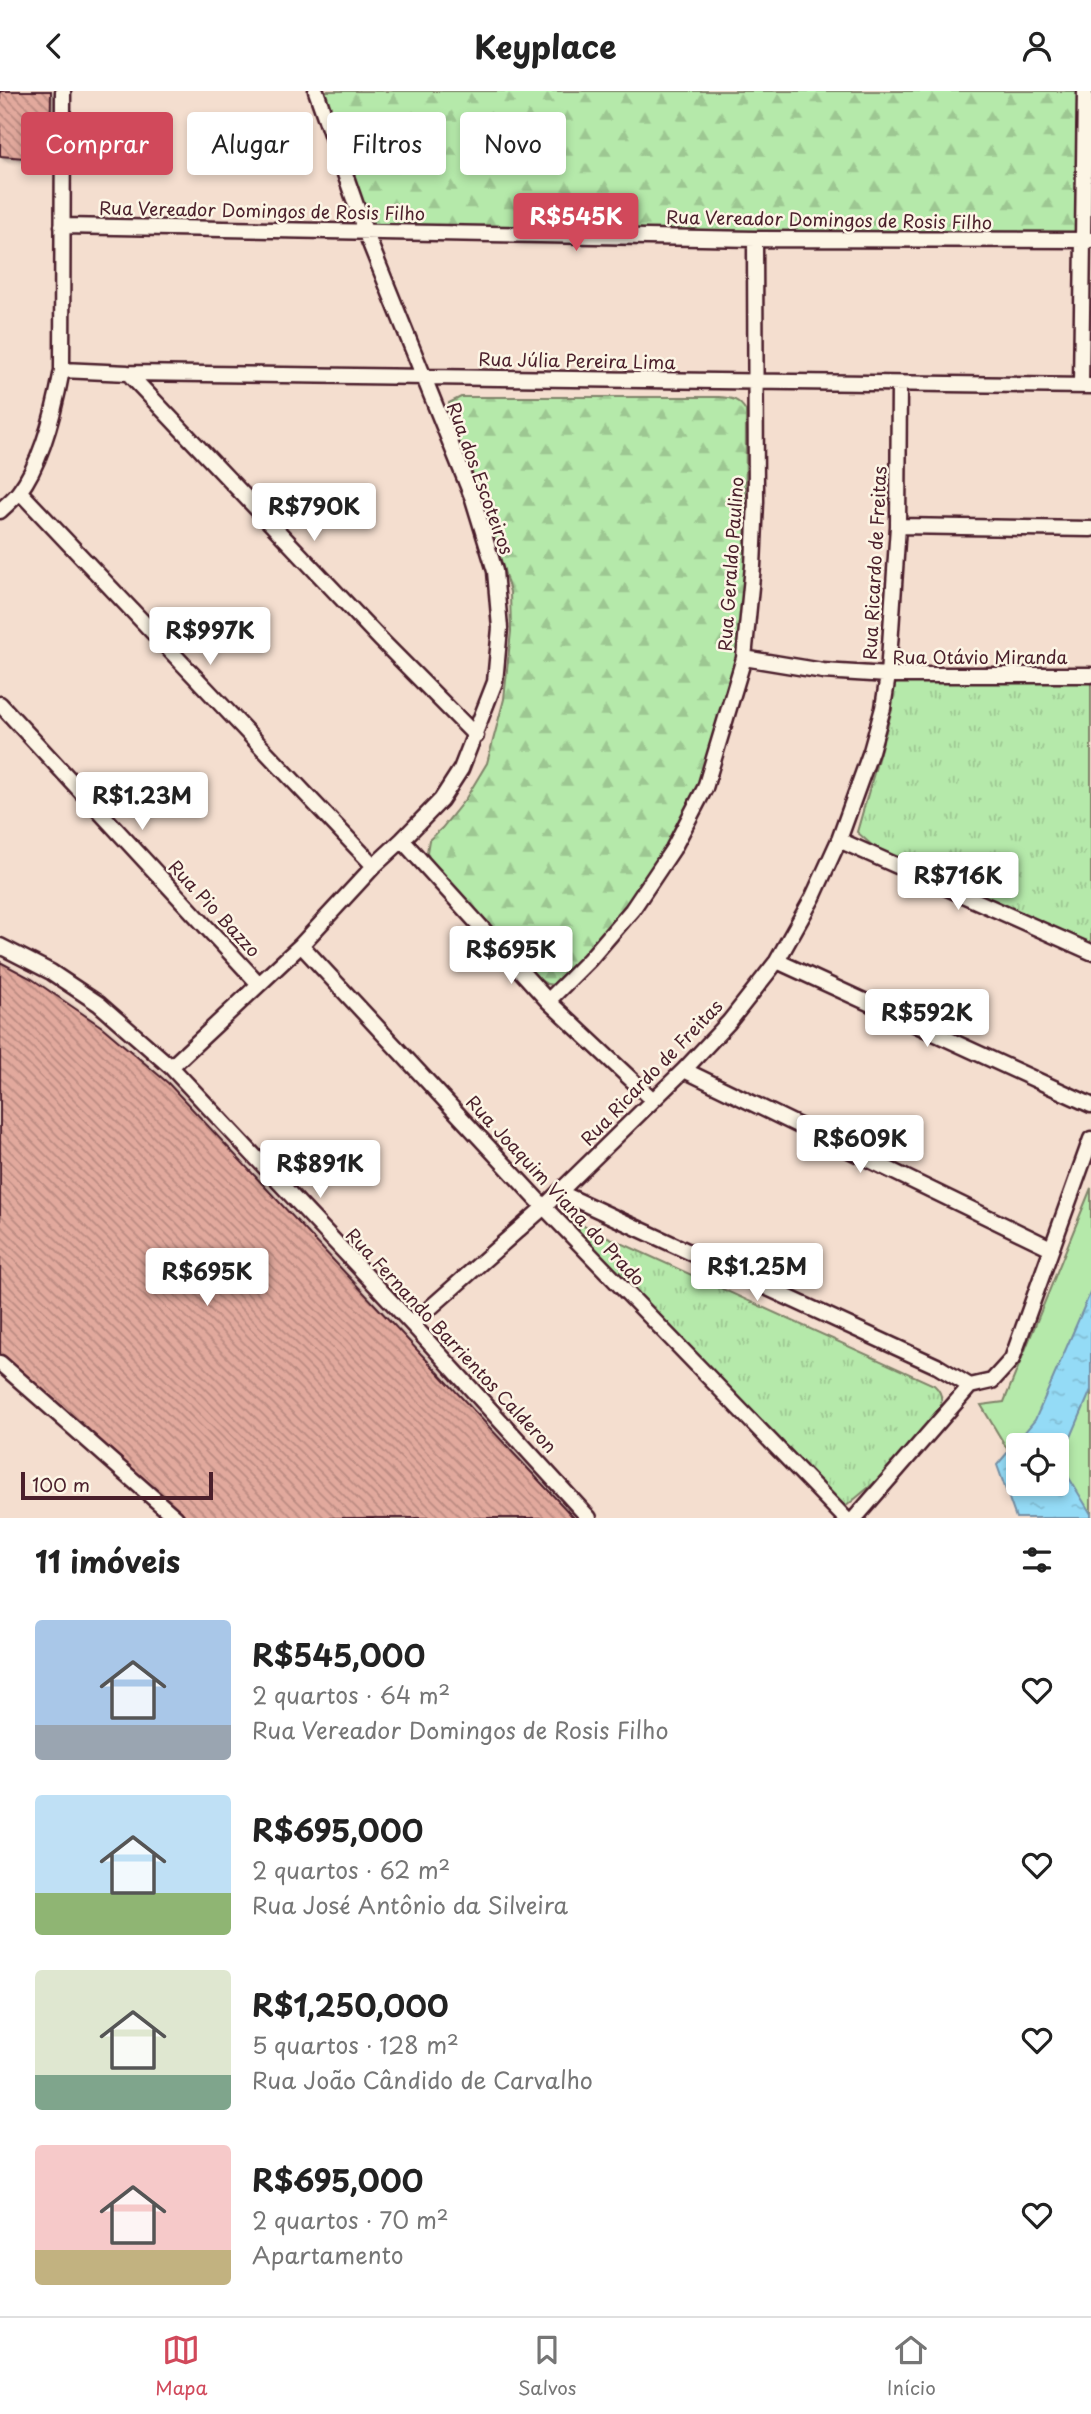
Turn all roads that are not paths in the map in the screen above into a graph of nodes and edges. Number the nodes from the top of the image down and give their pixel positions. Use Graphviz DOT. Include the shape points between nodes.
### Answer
graph roads {
  1 [pos="63,91"];
  2 [pos="316,91"];
  3 [pos="1085,91"];
  4 [pos="62,226"];
  5 [pos="365,231"];
  6 [pos="755,239"];
  7 [pos="1087,240"];
  8 [pos="62,370"];
  9 [pos="128,373"];
  10 [pos="422,377"];
  11 [pos="755,382"];
  12 [pos="899,384"];
  13 [pos="1086,386"];
  14 [pos="20,492"];
  15 [pos="0,512"];
  16 [pos="898,527"];
  17 [pos="1091,529"];
  18 [pos="744,658"];
  19 [pos="888,675"];
  20 [pos="1091,675"];
  21 [pos="0,704"];
  22 [pos="476,736"];
  23 [pos="402,840"];
  24 [pos="839,840"];
  25 [pos="374,866"];
  26 [pos="0,946"];
  27 [pos="301,946"];
  28 [pos="1091,952"];
  29 [pos="777,961"];
  30 [pos="259,984"];
  31 [pos="548,1001"];
  32 [pos="171,1067"];
  33 [pos="684,1070"];
  34 [pos="652,1099"];
  35 [pos="1091,1105"];
  36 [pos="1091,1139"];
  37 [pos="559,1192"];
  38 [pos="544,1207"];
  39 [pos="1051,1248"];
  40 [pos="412,1324"];
  41 [pos="0,1363"];
  42 [pos="970,1387"];
  43 [pos="176,1518"];
  44 [pos="589,1518"];
  45 [pos="845,1518"];
  46 [pos="855,1518"];
  1 -- 4 [label="street"];
  2 -- 5 [label="street, Rua dos Escoteiros"];
  3 -- 7 [label="street"];
  4 -- 5 [label="street, Rua Vereador Domingos de Rosis Filho"];
  4 -- 8 [label="street"];
  5 -- 6 [label="street, Rua Vereador Domingos de Rosis Filho"];
  5 -- 10 [label="street, Rua dos Escoteiros"];
  6 -- 7 [label="street, Rua Vereador Domingos de Rosis Filho"];
  6 -- 11 [label="street, Rua Geraldo Paulino"];
  7 -- 13 [label="street"];
  8 -- 9 [label="street, Rua Júlia Pereira Lima"];
  8 -- 14 [label="street" via="50,425"];
  9 -- 10 [label="street, Rua Júlia Pereira Lima"];
  9 -- 22 [label="street"];
  10 -- 11 [label="street, Rua Júlia Pereira Lima"];
  10 -- 22 [label="street, Rua dos Escoteiros" via="473,499 495,571 500,628 495,682"];
  11 -- 12 [label="street, Rua Júlia Pereira Lima"];
  11 -- 18 [label="street, Rua Geraldo Paulino" via="756,501"];
  12 -- 13 [label="street, Rua Júlia Pereira Lima"];
  12 -- 16 [label="street, Rua Ricardo de Freitas"];
  14 -- 15 [label="street"];
  14 -- 25 [label="street"];
  16 -- 17 [label="street"];
  16 -- 19 [label="street, Rua Ricardo de Freitas"];
  18 -- 19 [label="street, Rua Otávio Miranda" via="823,671"];
  18 -- 31 [label="street, Rua Geraldo Paulino" via="705,788 673,849 632,910"];
  19 -- 20 [label="street, Rua Otávio Miranda"];
  19 -- 24 [label="street, Rua Ricardo de Freitas" via="871,751"];
  21 -- 30 [label="street, Rua Pio Bazzo"];
  22 -- 23 [label="street, Rua dos Escoteiros" via="441,800"];
  23 -- 25 [label="street, Rua dos Escoteiros"];
  23 -- 31 [label="street"];
  24 -- 28 [label="street"];
  24 -- 29 [label="street, Rua Ricardo de Freitas"];
  25 -- 27 [label="street, Rua dos Escoteiros"];
  26 -- 32 [label="street, Rua Fernando Barrientos Calderon" via="99,1004"];
  27 -- 30 [label="street, Rua dos Escoteiros"];
  27 -- 38 [label="street, Rua Joaquim Viana do Prado"];
  29 -- 33 [label="street, Rua Ricardo de Freitas"];
  29 -- 35 [label="street"];
  30 -- 32 [label="street, Rua dos Escoteiros"];
  31 -- 34 [label="street"];
  32 -- 40 [label="street, Rua Fernando Barrientos Calderon"];
  33 -- 34 [label="street, Rua Ricardo de Freitas"];
  33 -- 39 [label="street"];
  34 -- 37 [label="street, Rua Ricardo de Freitas"];
  36 -- 39 [label="street"];
  37 -- 38 [label="street, Rua Ricardo de Freitas"];
  37 -- 42 [label="street" via="937,1366"];
  38 -- 40 [label="street, Rua Ricardo de Freitas"];
  38 -- 45 [label="street, Rua Joaquim Viana do Prado"];
  39 -- 42 [label="street" via="1012,1359 992,1381"];
  40 -- 44 [label="street, Rua Fernando Barrientos Calderon"];
  41 -- 43 [label="street"];
  42 -- 46 [label="street"];
}
